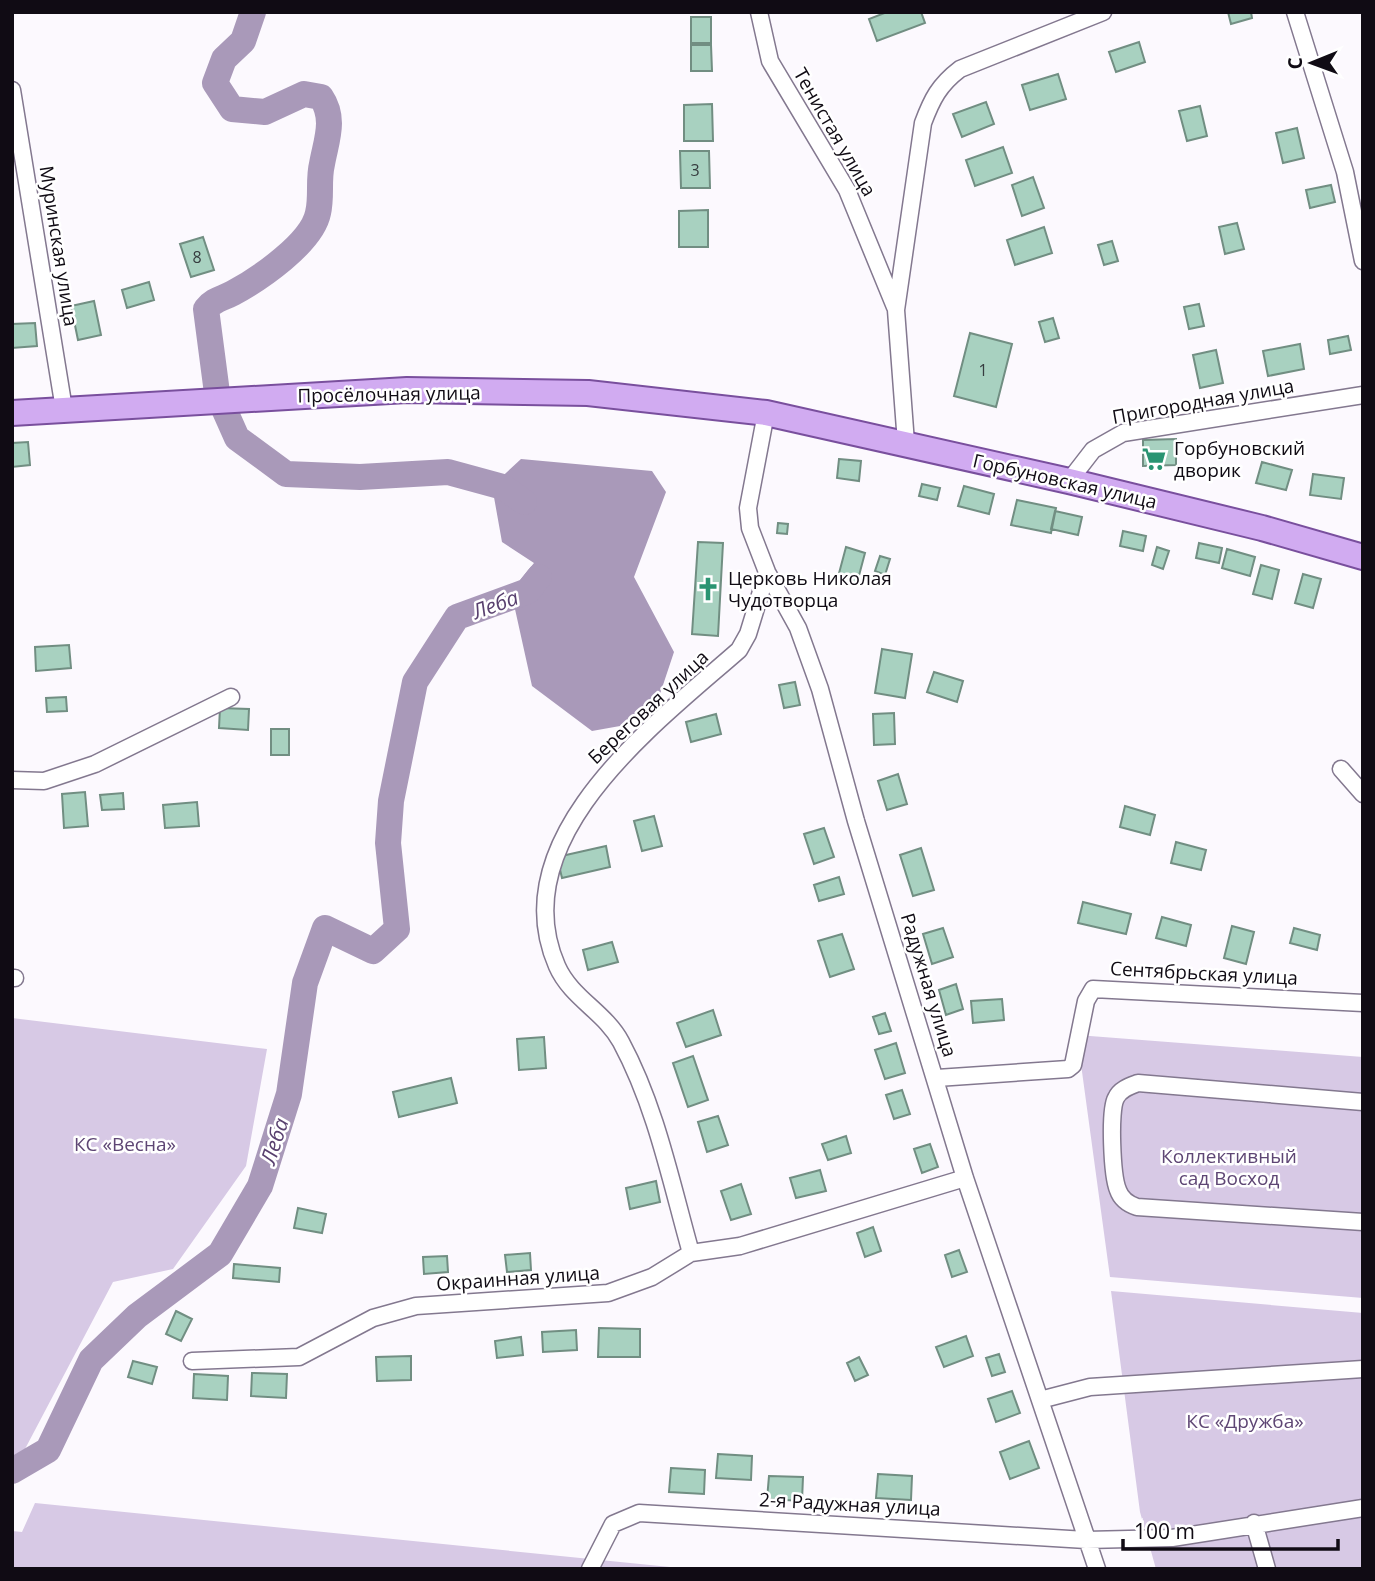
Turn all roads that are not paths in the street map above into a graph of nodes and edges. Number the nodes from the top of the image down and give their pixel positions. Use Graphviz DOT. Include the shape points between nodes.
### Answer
graph roads {
  1 [pos="759,12"];
  2 [pos="1103,12"];
  3 [pos="1295,12"];
  4 [pos="12,90"];
  5 [pos="1363,261"];
  6 [pos="896,310"];
  7 [pos="1363,395"];
  8 [pos="64,409"];
  9 [pos="12,413"];
  10 [pos="766,413"];
  11 [pos="906,443"];
  12 [pos="1069,481"];
  13 [pos="1363,557"];
  14 [pos="767,572"];
  15 [pos="231,697"];
  16 [pos="1341,769"];
  17 [pos="12,780"];
  18 [pos="1363,794"];
  19 [pos="1363,1003"];
  20 [pos="937,1078"];
  21 [pos="1363,1102"];
  22 [pos="965,1178"];
  23 [pos="1363,1223"];
  24 [pos="691,1253"];
  25 [pos="192,1362"];
  26 [pos="1363,1369"];
  27 [pos="1040,1400"];
  28 [pos="1363,1508"];
  29 [pos="1254,1523"];
  30 [pos="1086,1540"];
  31 [pos="590,1569"];
  32 [pos="1097,1569"];
  33 [pos="1267,1569"];
  1 -- 6 [label="street, Тенистая улица" via="770,61 847,190"];
  2 -- 6 [label="street" via="960,69 932,96 923,123"];
  3 -- 5 [label="street" via="1345,172"];
  4 -- 8 [label="street, Муринская улица"];
  6 -- 11 [label="street"];
  7 -- 12 [label="street, Пригородная улица" via="1123,433 1093,450"];
  8 -- 9 [label="main road, Просёлочная улица"];
  8 -- 10 [label="main road, Просёлочная улица" via="407,390 588,393"];
  10 -- 11 [label="main road, Горбуновская улица"];
  10 -- 14 [label="street, Радужная улица" via="748,508 750,528"];
  11 -- 12 [label="main road, Горбуновская улица"];
  12 -- 13 [label="main road, Горбуновская улица"];
  14 -- 20 [label="street, Радужная улица" via="798,628 820,689 856,821"];
  14 -- 24 [label="street, Береговая улица" via="739,650 607,772 558,849 548,880 550,948 568,988 605,1020 635,1071 647,1098"];
  15 -- 17 [label="street" via="94,765 44,781"];
  16 -- 18 [label="street"];
  19 -- 20 [label="street, Сентябрьская улица" via="1093,989 1086,1001 1073,1065 1068,1069"];
  20 -- 22 [label="street, Радужная улица"];
  21 -- 23 [label="street" via="1138,1083 1116,1098 1113,1111 1115,1180 1127,1203"];
  22 -- 24 [label="street, Окраинная улица" via="740,1246"];
  22 -- 27 [label="street, Радужная улица"];
  24 -- 25 [label="street, Окраинная улица" via="652,1277 608,1293 406,1308 349,1329 299,1357"];
  26 -- 27 [label="street" via="1090,1387"];
  27 -- 30 [label="street, Радужная улица"];
  28 -- 29 [label="street, 2-я Радужная улица"];
  29 -- 30 [label="street, 2-я Радужная улица" via="1172,1538"];
  29 -- 33 [label="street"];
  30 -- 31 [label="street, 2-я Радужная улица" via="639,1513 613,1524"];
  30 -- 32 [label="street, Радужная улица"];
}
